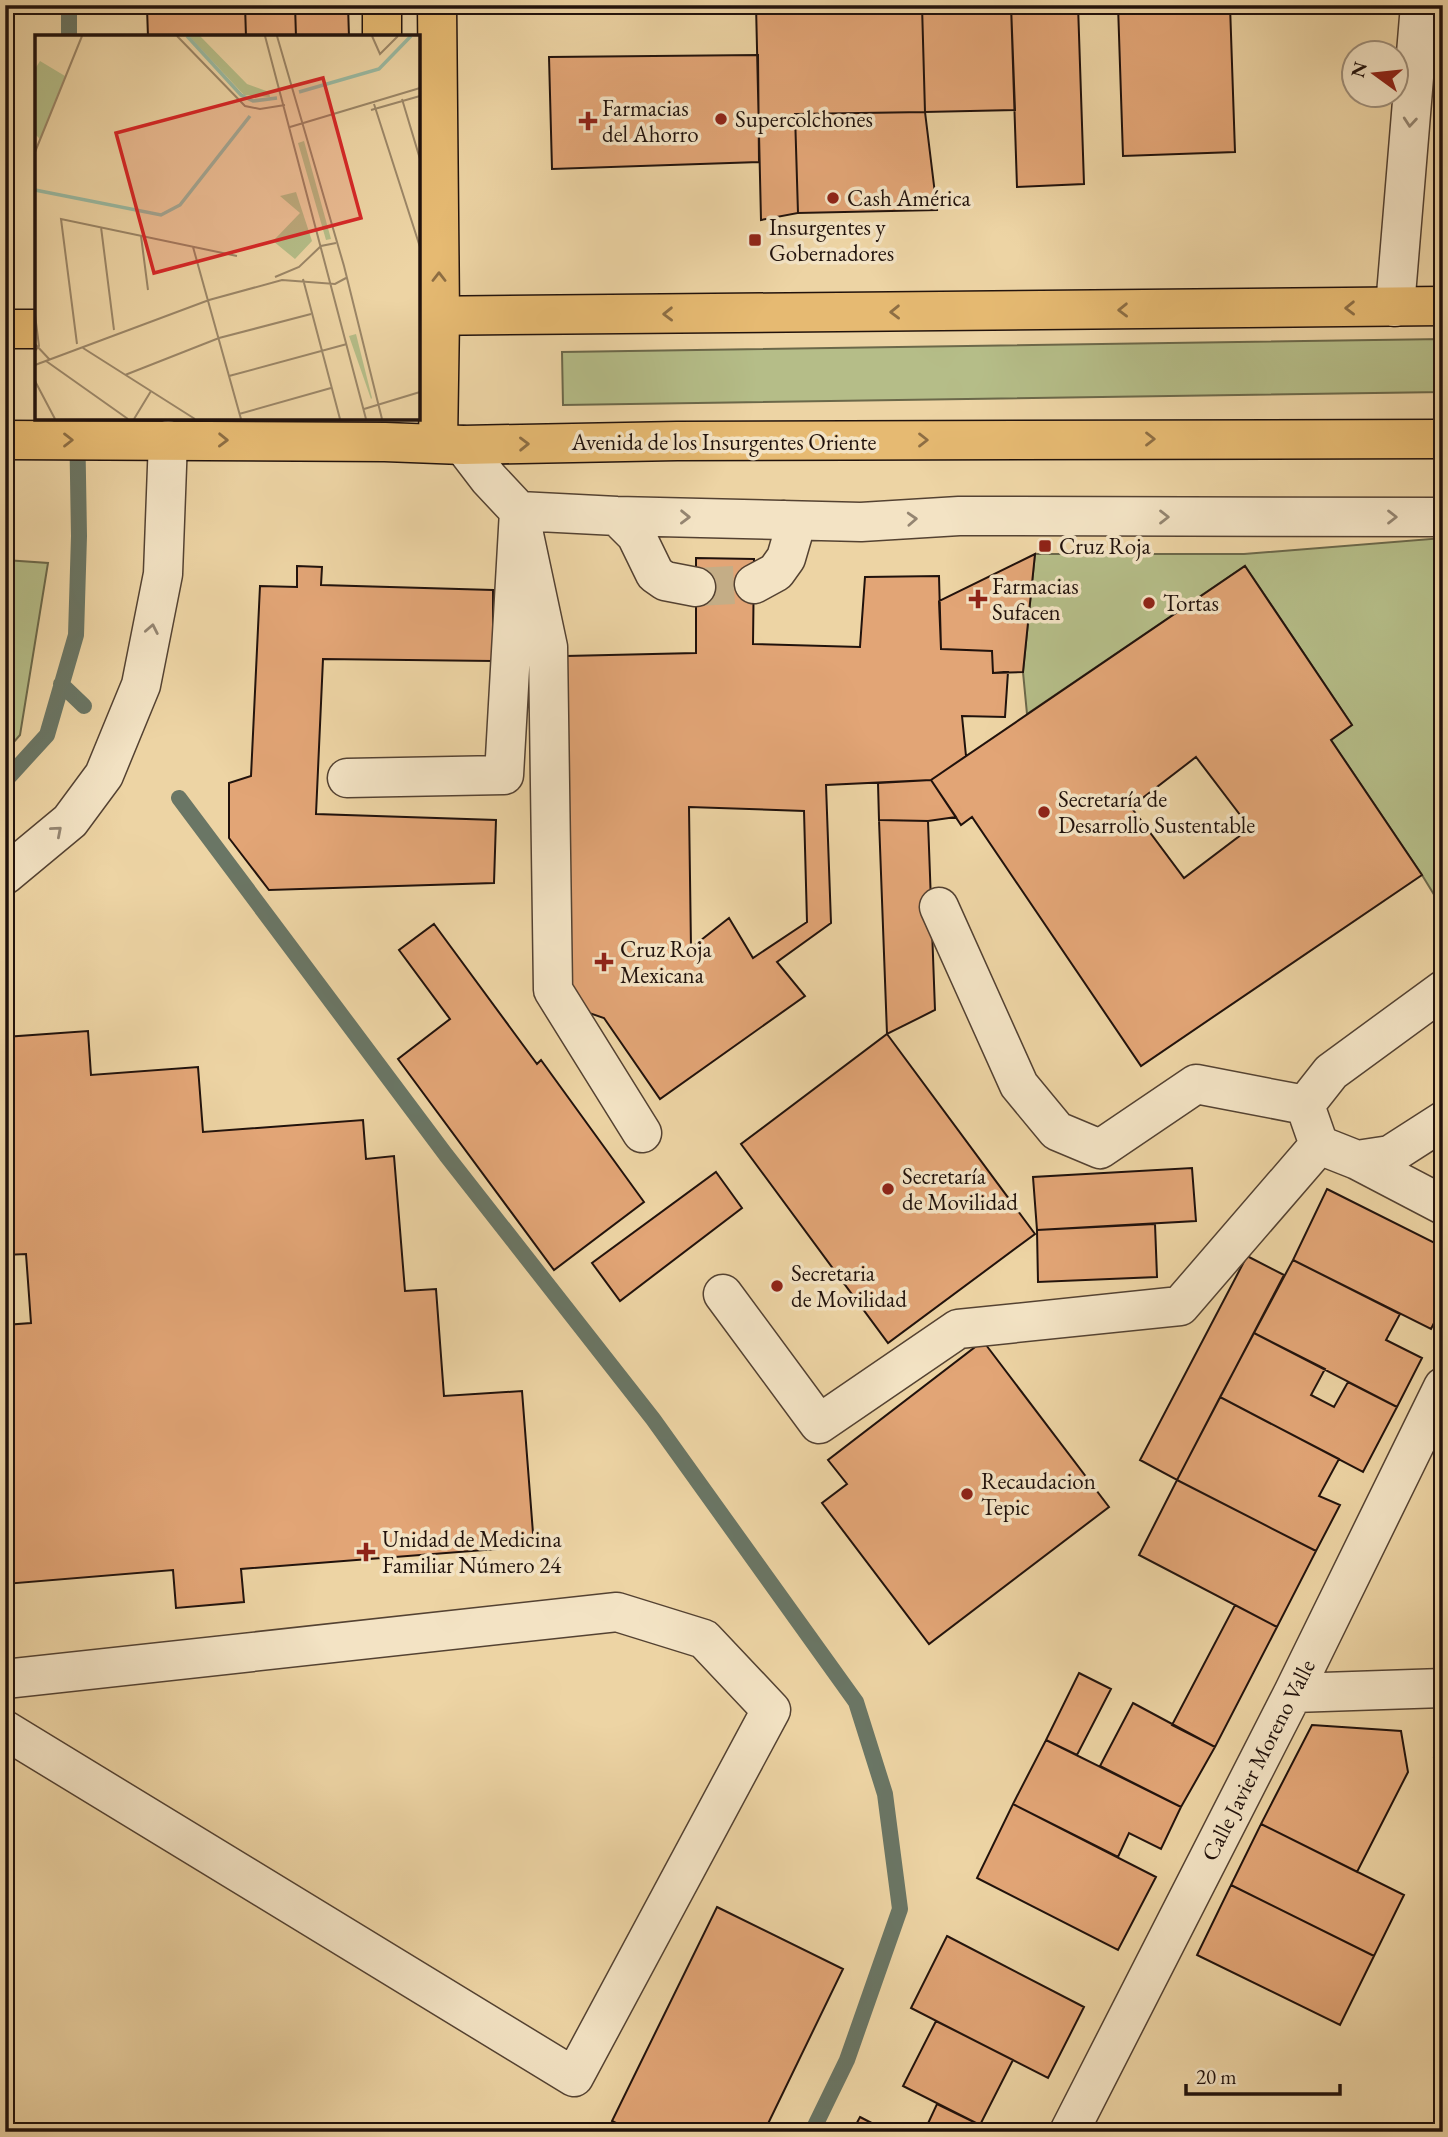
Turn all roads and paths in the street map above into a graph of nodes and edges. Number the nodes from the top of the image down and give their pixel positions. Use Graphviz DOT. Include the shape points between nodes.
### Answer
graph roads {
  1 [pos="382,5"];
  2 [pos="437,5"];
  3 [pos="1420,5"];
  4 [pos="382,35"];
  5 [pos="1443,306"];
  6 [pos="1395,307"];
  7 [pos="429,316"];
  8 [pos="35,328"];
  9 [pos="5,329"];
  10 [pos="385,430"];
  11 [pos="1443,439"];
  12 [pos="5,440"];
  13 [pos="168,440"];
  14 [pos="450,444"];
  15 [pos="519,511"];
  16 [pos="617,516"];
  17 [pos="1443,517"];
  18 [pos="784,520"];
  19 [pos="754,584"];
  20 [pos="696,587"];
  21 [pos="347,778"];
  22 [pos="5,875"];
  23 [pos="939,907"];
  24 [pos="1443,990"];
  25 [pos="1305,1105"];
  26 [pos="1443,1121"];
  27 [pos="642,1133"];
  28 [pos="1319,1145"];
  29 [pos="1357,1160"];
  30 [pos="1443,1205"];
  31 [pos="723,1294"];
  32 [pos="1443,1387"];
  33 [pos="5,1679"];
  34 [pos="1443,1688"];
  35 [pos="1293,1693"];
  36 [pos="5,1730"];
  37 [pos="1069,2132"];
  1 -- 4 [label="main road"];
  7 -- 2 [label="main road, one-way"];
  3 -- 6 [label="street, one-way"];
  5 -- 6 [label="main road"];
  6 -- 7 [label="main road, one-way"];
  7 -- 14 [label="main road"];
  8 -- 9 [label="main road"];
  13 -- 10 [label="main road, Avenida de los Insurgentes Oriente, one-way"];
  10 -- 14 [label="main road, Avenida de los Insurgentes Oriente"];
  14 -- 11 [label="main road, Avenida de los Insurgentes Oriente, one-way"];
  12 -- 13 [label="main road, Avenida de los Insurgentes Oriente, one-way"];
  22 -- 13 [label="street, one-way" via="70,821 104,775 141,685 163,574"];
  14 -- 15 [label="street"];
  15 -- 16 [label="street"];
  15 -- 21 [label="street" via="505,775"];
  15 -- 27 [label="street" via="548,647 553,990"];
  16 -- 18 [label="street, one-way"];
  16 -- 20 [label="street" via="636,535 655,574 665,581"];
  18 -- 17 [label="street, one-way"];
  18 -- 19 [label="street" via="793,534 786,558 776,572"];
  23 -- 25 [label="street" via="1019,1085 1057,1131 1100,1149 1196,1084"];
  24 -- 25 [label="street" via="1331,1072"];
  25 -- 28 [label="street"];
  26 -- 29 [label="street" via="1390,1155"];
  28 -- 29 [label="street"];
  28 -- 31 [label="street" via="1180,1306 958,1329 819,1424"];
  29 -- 30 [label="street"];
  32 -- 35 [label="street, Calle Javier Moreno Valle"];
  33 -- 36 [label="street" via="617,1612 704,1639 771,1710 575,2077"];
  34 -- 35 [label="street"];
  35 -- 37 [label="street, Calle Javier Moreno Valle"];
}
